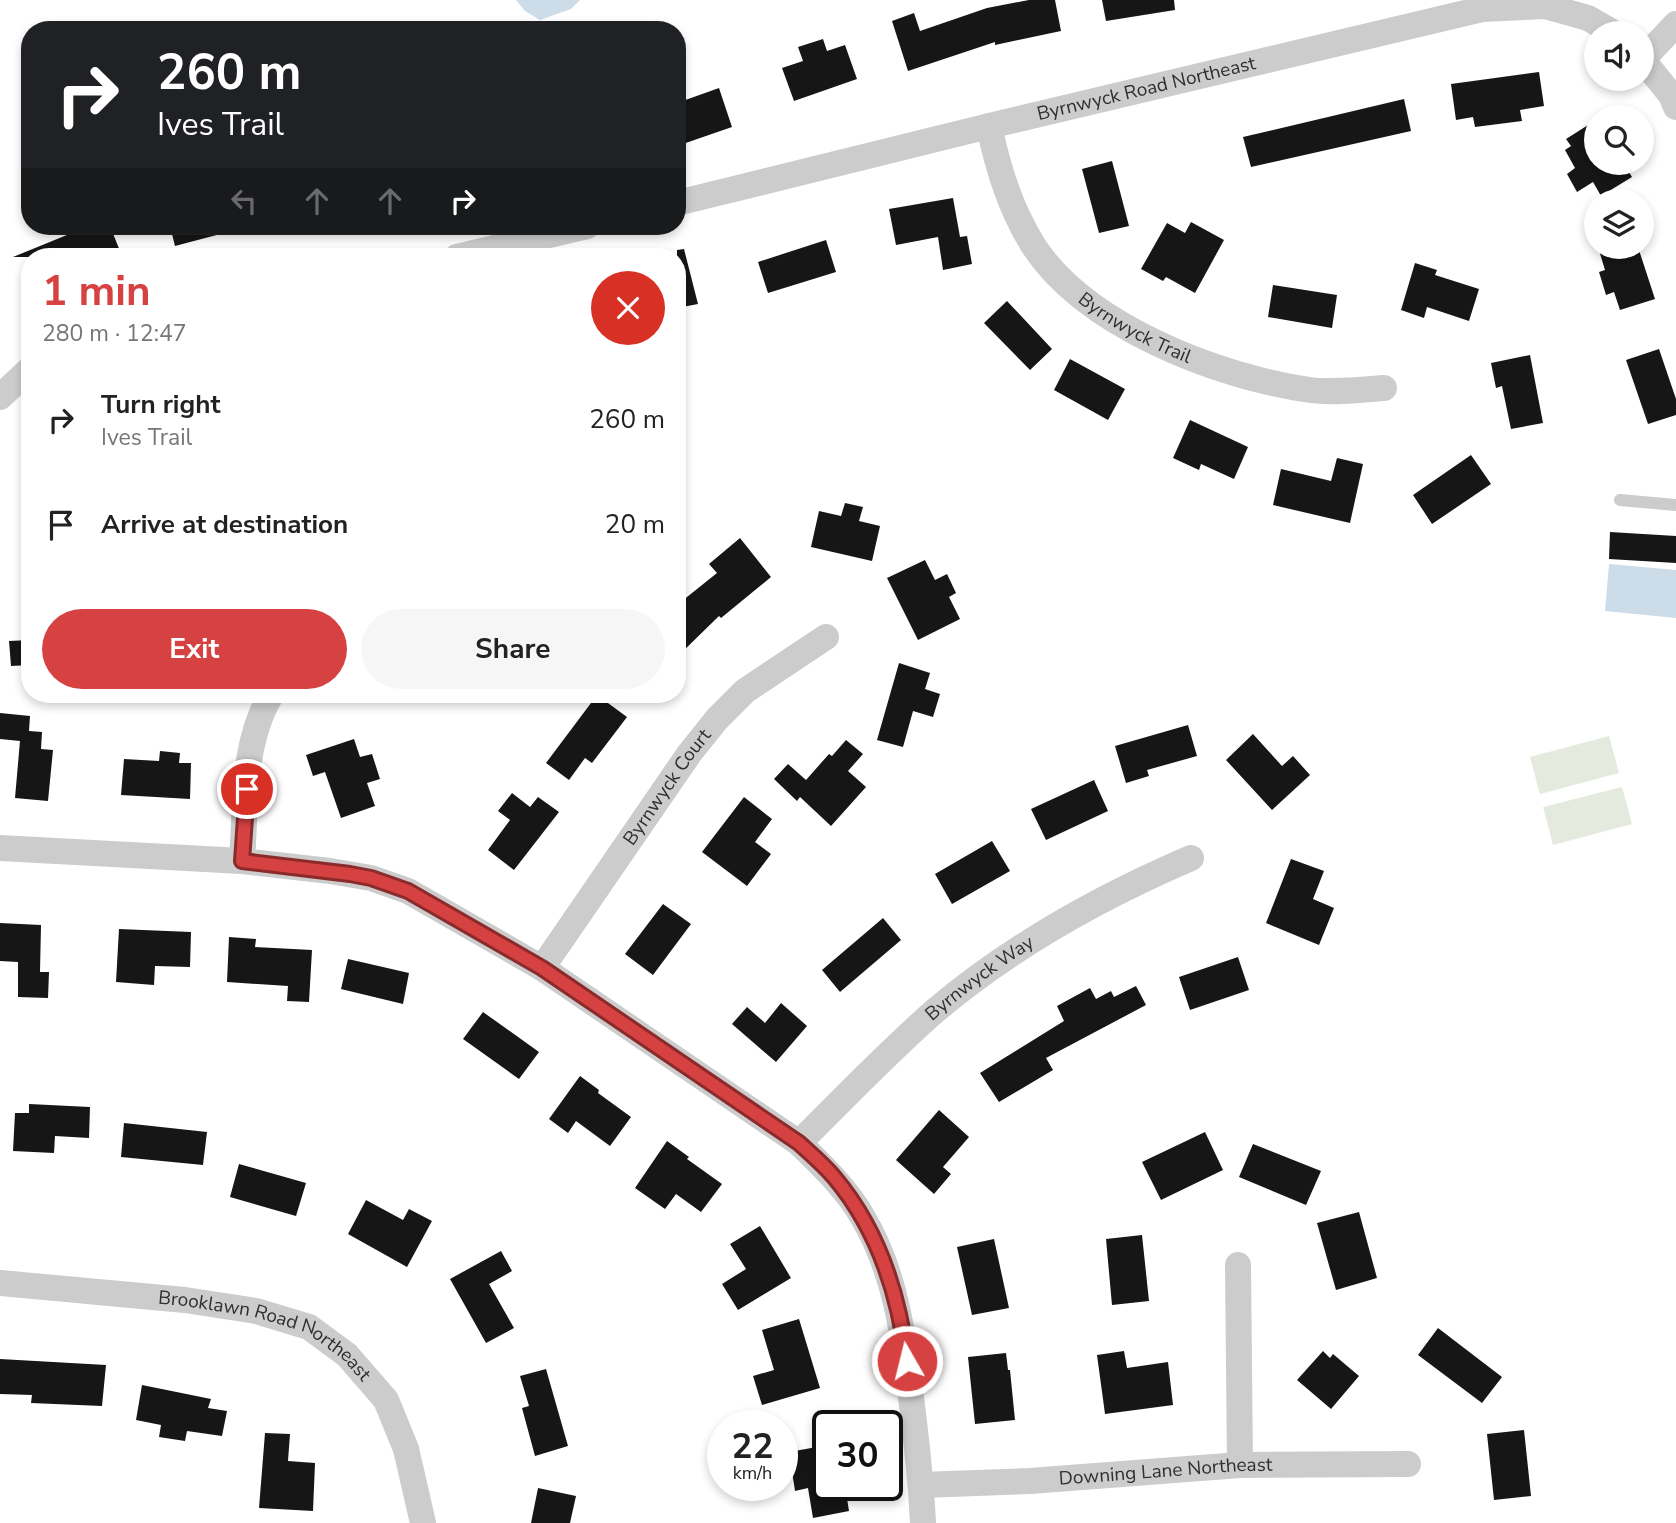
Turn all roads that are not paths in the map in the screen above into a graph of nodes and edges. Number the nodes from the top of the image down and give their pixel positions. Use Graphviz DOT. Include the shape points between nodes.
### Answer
graph roads {
  1 [pos="1593,21"];
  2 [pos="1676,24"];
  3 [pos="1654,47"];
  4 [pos="1654,74"];
  5 [pos="1676,107"];
  6 [pos="989,126"];
  7 [pos="686,201"];
  8 [pos="549,235"];
  9 [pos="495,248"];
  10 [pos="21,377"];
  11 [pos="1384,388"];
  12 [pos="0,397"];
  13 [pos="1620,500"];
  14 [pos="1676,505"];
  15 [pos="826,637"];
  16 [pos="267,703"];
  17 [pos="0,848"];
  18 [pos="1191,858"];
  19 [pos="242,861"];
  20 [pos="542,968"];
  21 [pos="799,1143"];
  22 [pos="1238,1265"];
  23 [pos="0,1283"];
  24 [pos="1408,1464"];
  25 [pos="1240,1465"];
  26 [pos="921,1485"];
  27 [pos="423,1523"];
  28 [pos="923,1523"];
  1 -- 6 [label="street, Byrnwyck Road Northeast" via="1545,6 1482,9"];
  2 -- 3 [label="street"];
  4 -- 5 [label="street"];
  6 -- 7 [label="street, Byrnwyck Road Northeast"];
  6 -- 11 [label="street, Byrnwyck Trail" via="1014,211 1034,247 1085,301 1186,356 1257,379 1311,390"];
  8 -- 9 [label="street"];
  10 -- 12 [label="street"];
  13 -- 14 [label="lane"];
  15 -- 20 [label="street, Byrnwyck Court" via="746,691 717,719"];
  16 -- 19 [label="street" via="251,752"];
  17 -- 19 [label="street"];
  18 -- 21 [label="street, Byrnwyck Way" via="1130,884 1009,954 888,1053"];
  19 -- 20 [label="street" via="344,873 408,891"];
  20 -- 21 [label="street"];
  21 -- 26 [label="street" via="834,1177 862,1215 884,1264 904,1336"];
  22 -- 25 [label="street"];
  23 -- 27 [label="street, Brooklawn Road Northeast" via="185,1300 256,1311 309,1327 347,1355 386,1400 406,1449"];
  24 -- 25 [label="street, Downing Lane Northeast"];
  25 -- 26 [label="street, Downing Lane Northeast"];
  26 -- 28 [label="street"];
}
